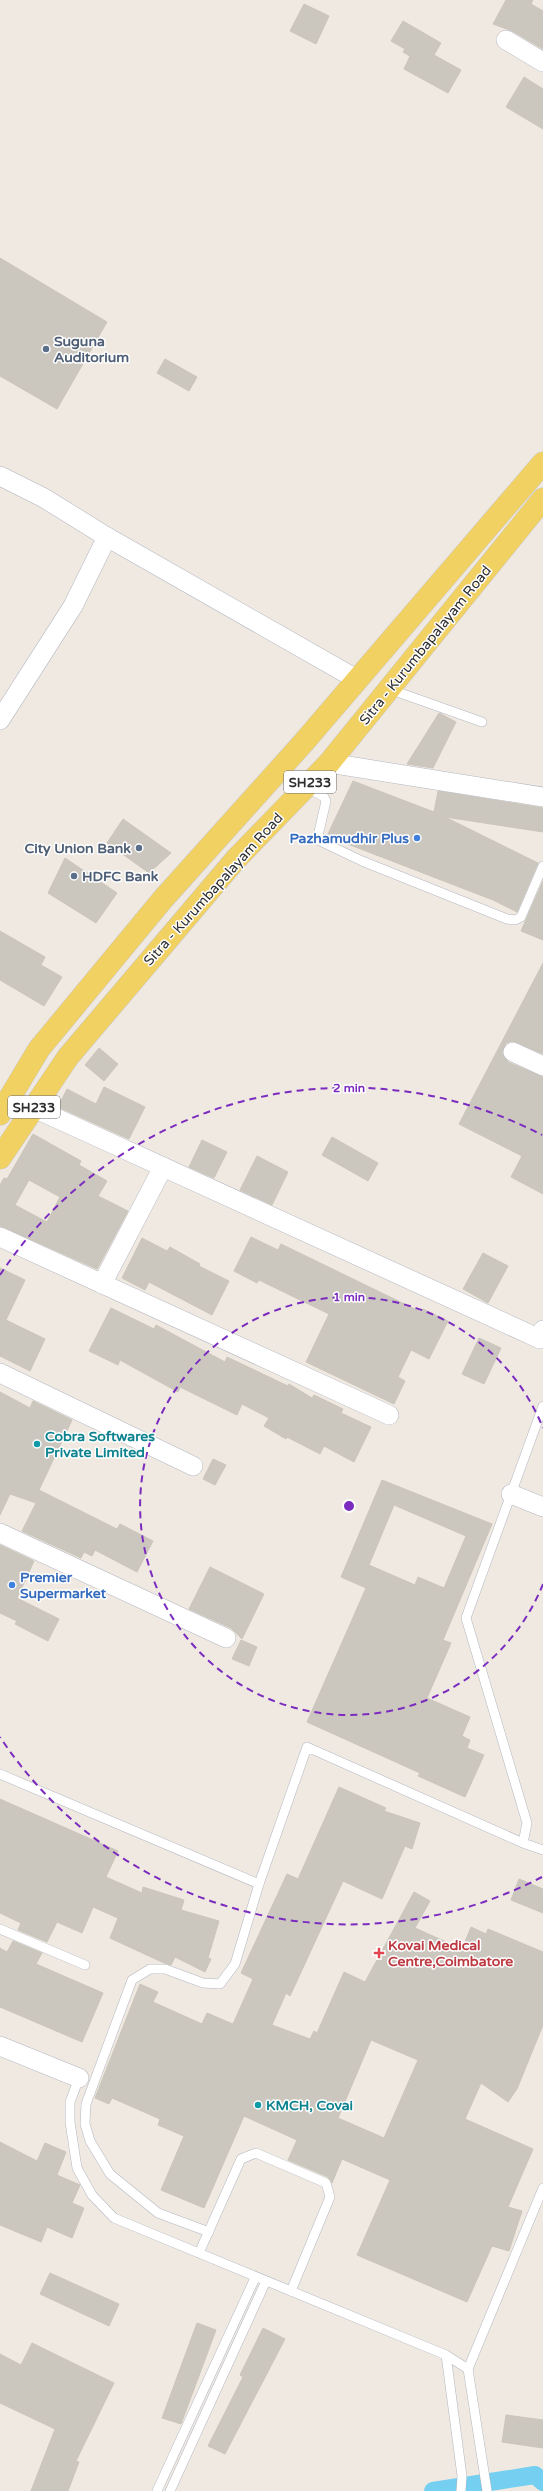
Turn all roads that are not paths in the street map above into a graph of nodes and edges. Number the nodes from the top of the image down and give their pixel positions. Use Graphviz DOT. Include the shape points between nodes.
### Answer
graph roads {
  1 [pos="506,40"];
  2 [pos="543,62"];
  3 [pos="543,463"];
  4 [pos="0,476"];
  5 [pos="543,499"];
  6 [pos="107,537"];
  7 [pos="358,680"];
  8 [pos="389,689"];
  9 [pos="3,710"];
  10 [pos="482,722"];
  11 [pos="329,763"];
  12 [pos="306,787"];
  13 [pos="543,797"];
  14 [pos="543,866"];
  15 [pos="513,1052"];
  16 [pos="543,1066"];
  17 [pos="34,1108"];
  18 [pos="0,1114"];
  19 [pos="0,1158"];
  20 [pos="163,1168"];
  21 [pos="0,1237"];
  22 [pos="102,1284"];
  23 [pos="542,1337"];
  24 [pos="0,1373"];
  25 [pos="543,1406"];
  26 [pos="389,1416"];
  27 [pos="193,1466"];
  28 [pos="511,1494"];
  29 [pos="543,1507"];
  30 [pos="0,1533"];
  31 [pos="226,1638"];
  32 [pos="0,1774"];
  33 [pos="523,1844"];
  34 [pos="543,1850"];
  35 [pos="259,1884"];
  36 [pos="0,1929"];
  37 [pos="85,1965"];
  38 [pos="0,2046"];
  39 [pos="79,2078"];
  40 [pos="543,2188"];
  41 [pos="209,2232"];
  42 [pos="199,2253"];
  43 [pos="255,2278"];
  44 [pos="266,2280"];
  45 [pos="291,2291"];
  46 [pos="446,2355"];
  47 [pos="468,2369"];
  48 [pos="157,2491"];
  49 [pos="170,2491"];
  50 [pos="461,2491"];
  51 [pos="487,2491"];
  1 -- 2 [label="street"];
  3 -- 7 [label="main road"];
  4 -- 6 [label="street" via="44,498"];
  5 -- 8 [label="main road, Sitra - Kurumbapalayam Road / SH233"];
  6 -- 7 [label="street"];
  6 -- 9 [label="street" via="73,606"];
  7 -- 18 [label="main road" via="164,899 39,1049"];
  8 -- 10 [label="lane"];
  8 -- 11 [label="main road, Sitra - Kurumbapalayam Road / SH233"];
  11 -- 12 [label="main road, Sitra - Kurumbapalayam Road / SH233"];
  11 -- 13 [label="street"];
  12 -- 14 [label="lane" via="324,797 326,801 318,836 320,841 362,861 507,918 515,920 521,917"];
  12 -- 17 [label="main road, Sitra - Kurumbapalayam Road / SH233" via="236,858 68,1057"];
  15 -- 16 [label="street"];
  17 -- 19 [label="main road, Sitra - Kurumbapalayam Road / SH233"];
  17 -- 20 [label="street"];
  20 -- 22 [label="street"];
  20 -- 23 [label="street"];
  21 -- 22 [label="street"];
  22 -- 26 [label="street"];
  24 -- 27 [label="street"];
  25 -- 28 [label="lane"];
  28 -- 29 [label="street"];
  28 -- 33 [label="lane" via="466,1618 527,1822"];
  30 -- 31 [label="street"];
  32 -- 35 [label="lane"];
  33 -- 34 [label="lane"];
  33 -- 35 [label="lane" via="307,1746"];
  35 -- 41 [label="lane" via="235,1964 220,1984 203,1982 165,1969 150,1969 132,1980 86,2104 86,2124 90,2141 110,2174 158,2213"];
  36 -- 37 [label="lane"];
  38 -- 39 [label="street"];
  39 -- 42 [label="lane" via="70,2102 70,2122 77,2168 92,2195 114,2218"];
  40 -- 47 [label="lane"];
  41 -- 42 [label="lane"];
  41 -- 45 [label="lane" via="241,2159 256,2153 326,2183 330,2197"];
  42 -- 43 [label="lane"];
  43 -- 44 [label="lane"];
  43 -- 48 [label="lane"];
  44 -- 45 [label="lane"];
  44 -- 49 [label="lane"];
  45 -- 46 [label="lane"];
  46 -- 47 [label="lane"];
  46 -- 50 [label="lane" via="462,2476"];
  47 -- 51 [label="lane"];
}
